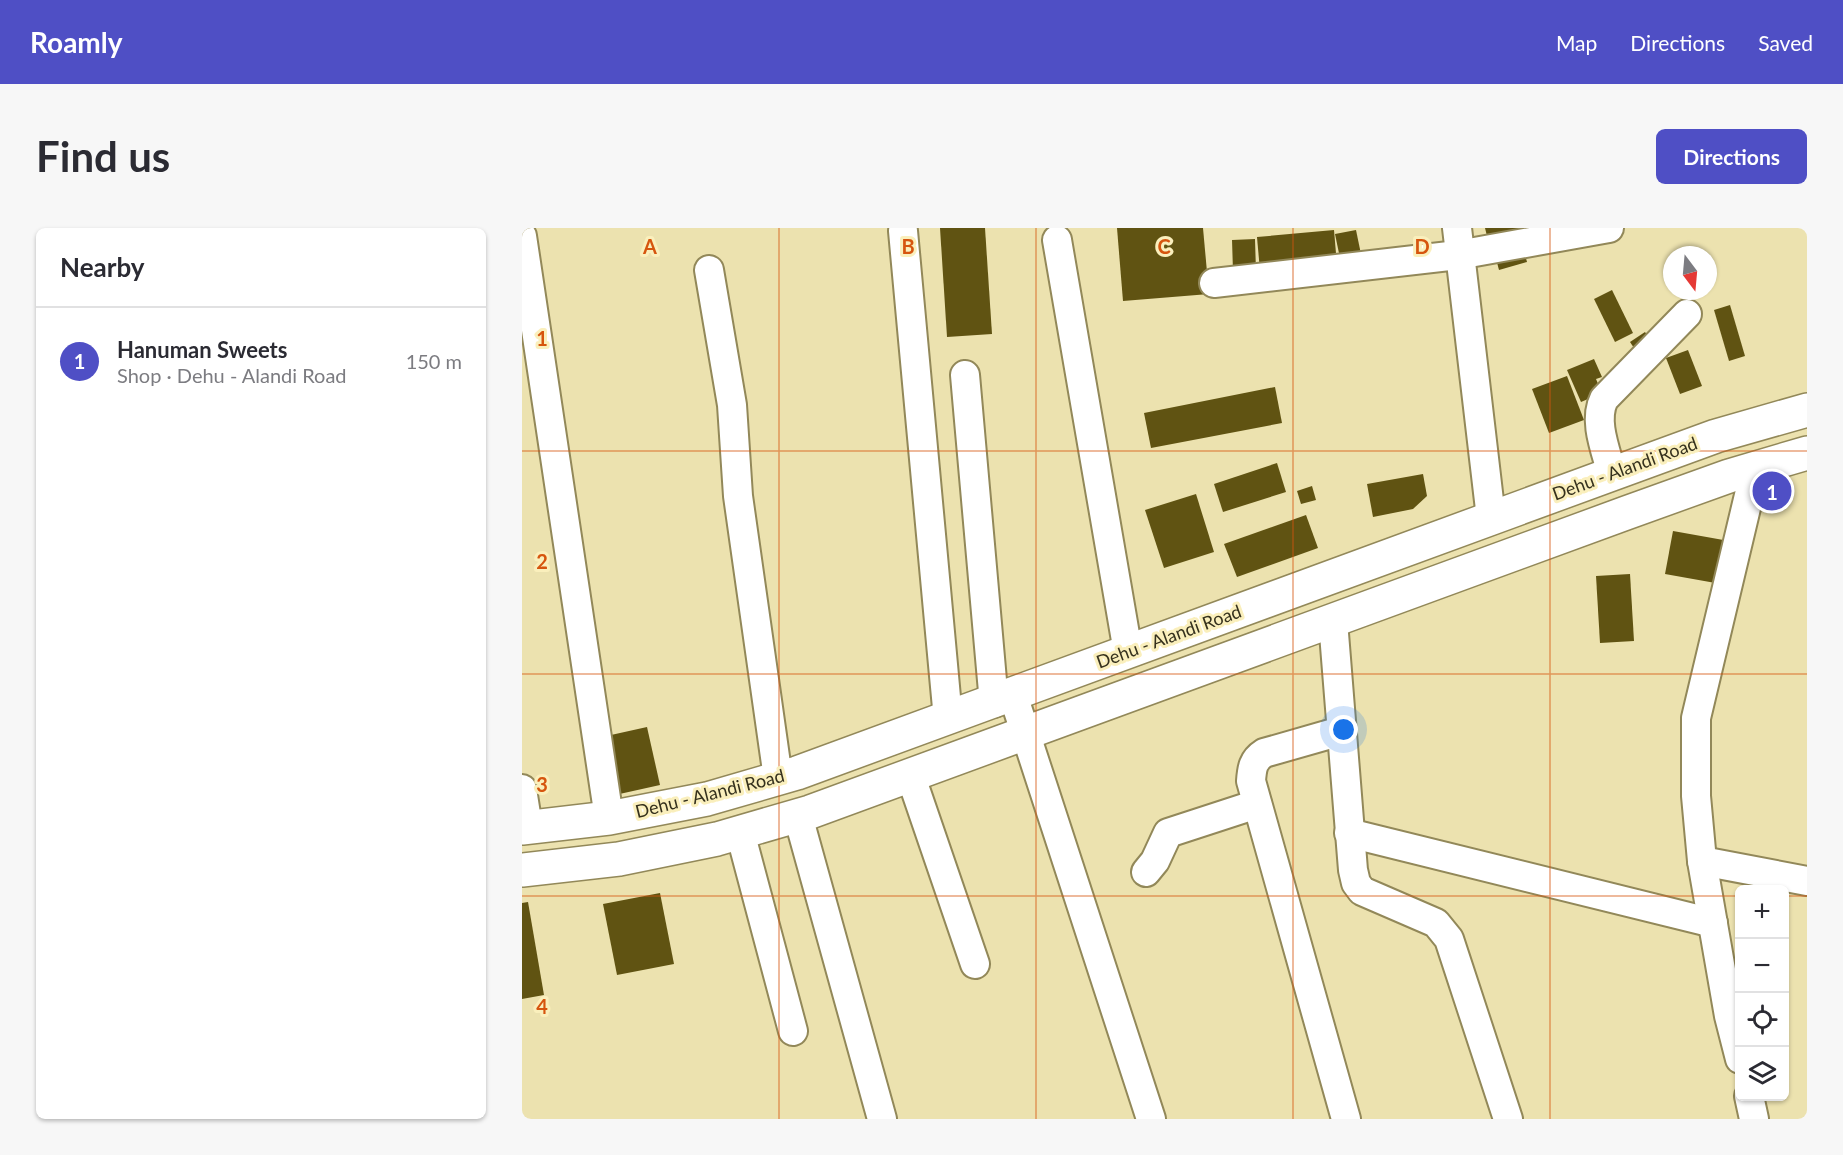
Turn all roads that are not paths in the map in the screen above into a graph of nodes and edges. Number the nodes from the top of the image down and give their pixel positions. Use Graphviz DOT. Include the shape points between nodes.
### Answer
graph roads {
  1 [pos="1609,228"];
  2 [pos="903,231"];
  3 [pos="522,236"];
  4 [pos="1057,240"];
  5 [pos="1458,241"];
  6 [pos="709,270"];
  7 [pos="1214,283"];
  8 [pos="1687,314"];
  9 [pos="965,375"];
  10 [pos="1807,410"];
  11 [pos="1807,453"];
  12 [pos="1755,470"];
  13 [pos="1612,474"];
  14 [pos="1491,518"];
  15 [pos="1333,621"];
  16 [pos="1128,652"];
  17 [pos="1003,699"];
  18 [pos="948,719"];
  19 [pos="1341,731"];
  20 [pos="1026,734"];
  21 [pos="911,777"];
  22 [pos="778,778"];
  23 [pos="522,789"];
  24 [pos="1257,804"];
  25 [pos="798,816"];
  26 [pos="609,818"];
  27 [pos="525,827"];
  28 [pos="740,832"];
  29 [pos="1349,833"];
  30 [pos="1702,861"];
  31 [pos="522,870"];
  32 [pos="1146,872"];
  33 [pos="1807,881"];
  34 [pos="1713,924"];
  35 [pos="975,964"];
  36 [pos="793,1030"];
  37 [pos="1737,1047"];
  38 [pos="1750,1101"];
  39 [pos="882,1119"];
  40 [pos="1151,1119"];
  41 [pos="1346,1119"];
  42 [pos="1508,1119"];
  43 [pos="1754,1119"];
  1 -- 5 [label="street"];
  2 -- 18 [label="street"];
  3 -- 26 [label="street"];
  4 -- 16 [label="street"];
  5 -- 7 [label="street"];
  5 -- 14 [label="street"];
  6 -- 22 [label="street" via="732,405 738,496"];
  8 -- 13 [label="street" via="1600,407"];
  9 -- 17 [label="street"];
  10 -- 13 [label="main road, Dehu - Alandi Road" via="1716,436"];
  11 -- 12 [label="main road"];
  12 -- 15 [label="main road" via="1729,476"];
  12 -- 30 [label="street" via="1696,718 1696,796"];
  13 -- 14 [label="main road, Dehu - Alandi Road"];
  14 -- 16 [label="main road, Dehu - Alandi Road"];
  15 -- 19 [label="street"];
  15 -- 20 [label="main road"];
  16 -- 17 [label="main road, Dehu - Alandi Road"];
  17 -- 18 [label="main road, Dehu - Alandi Road"];
  17 -- 20 [label="street"];
  18 -- 22 [label="main road, Dehu - Alandi Road"];
  19 -- 24 [label="street" via="1256,758 1251,781"];
  19 -- 29 [label="street"];
  20 -- 21 [label="main road"];
  20 -- 40 [label="street"];
  21 -- 25 [label="main road"];
  21 -- 35 [label="street"];
  22 -- 26 [label="main road, Dehu - Alandi Road" via="707,799"];
  23 -- 27 [label="street"];
  24 -- 32 [label="street" via="1168,833"];
  24 -- 41 [label="street"];
  25 -- 28 [label="main road"];
  25 -- 39 [label="street"];
  26 -- 27 [label="main road, Dehu - Alandi Road"];
  28 -- 31 [label="main road" via="619,859"];
  28 -- 36 [label="street"];
  29 -- 34 [label="street"];
  29 -- 42 [label="street" via="1353,870 1362,891 1443,929"];
  30 -- 33 [label="street"];
  30 -- 34 [label="street"];
  34 -- 37 [label="street"];
  38 -- 43 [label="street"];
}
